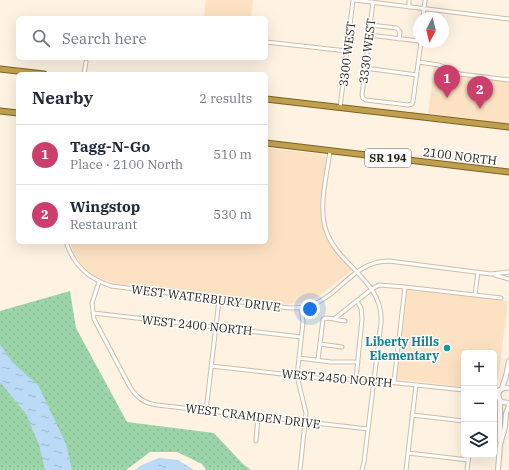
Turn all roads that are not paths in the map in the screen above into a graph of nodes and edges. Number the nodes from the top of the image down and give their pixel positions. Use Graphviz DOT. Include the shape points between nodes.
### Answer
graph roads {
  1 [pos="354,0"];
  2 [pos="409,0"];
  3 [pos="425,0"];
  4 [pos="373,2"];
  5 [pos="408,7"];
  6 [pos="425,8"];
  7 [pos="424,12"];
  8 [pos="509,19"];
  9 [pos="370,25"];
  10 [pos="369,35"];
  11 [pos="399,39"];
  12 [pos="413,41"];
  13 [pos="268,42"];
  14 [pos="419,48"];
  15 [pos="347,51"];
  16 [pos="86,62"];
  17 [pos="418,62"];
  18 [pos="365,68"];
  19 [pos="0,69"];
  20 [pos="26,72"];
  21 [pos="84,72"];
  22 [pos="417,75"];
  23 [pos="509,80"];
  24 [pos="268,99"];
  25 [pos="340,108"];
  26 [pos="0,111"];
  27 [pos="16,113"];
  28 [pos="509,127"];
  29 [pos="268,143"];
  30 [pos="330,151"];
  31 [pos="509,171"];
  32 [pos="67,244"];
  33 [pos="358,272"];
  34 [pos="478,272"];
  35 [pos="509,272"];
  36 [pos="491,274"];
  37 [pos="509,279"];
  38 [pos="99,282"];
  39 [pos="405,287"];
  40 [pos="372,289"];
  41 [pos="476,295"];
  42 [pos="501,298"];
  43 [pos="219,300"];
  44 [pos="357,301"];
  45 [pos="301,308"];
  46 [pos="92,313"];
  47 [pos="334,319"];
  48 [pos="345,320"];
  49 [pos="216,327"];
  50 [pos="301,337"];
  51 [pos="320,344"];
  52 [pos="342,347"];
  53 [pos="299,358"];
  54 [pos="318,360"];
  55 [pos="509,361"];
  56 [pos="358,362"];
  57 [pos="211,366"];
  58 [pos="297,376"];
  59 [pos="356,379"];
  60 [pos="374,380"];
  61 [pos="394,382"];
  62 [pos="416,385"];
  63 [pos="509,388"];
  64 [pos="502,389"];
  65 [pos="461,390"];
  66 [pos="497,391"];
  67 [pos="497,398"];
  68 [pos="500,400"];
  69 [pos="509,403"];
  70 [pos="509,406"];
  71 [pos="206,411"];
  72 [pos="412,415"];
  73 [pos="258,417"];
  74 [pos="461,421"];
  75 [pos="306,422"];
  76 [pos="368,430"];
  77 [pos="256,441"];
  78 [pos="500,445"];
  79 [pos="408,454"];
  80 [pos="468,460"];
  81 [pos="300,470"];
  82 [pos="362,470"];
  83 [pos="406,470"];
  84 [pos="467,470"];
  85 [pos="498,470"];
  1 -- 4 [label="street"];
  1 -- 15 [label="street, 3300 WEST"];
  2 -- 5 [label="street"];
  3 -- 6 [label="street"];
  4 -- 5 [label="street"];
  4 -- 9 [label="street, 3330 WEST"];
  5 -- 6 [label="street"];
  6 -- 7 [label="street"];
  6 -- 8 [label="street"];
  9 -- 10 [label="street, 3330 WEST"];
  9 -- 11 [label="street" via="397,28 400,32"];
  10 -- 11 [label="street"];
  10 -- 18 [label="street, 3330 WEST"];
  11 -- 12 [label="street"];
  13 -- 15 [label="street"];
  14 -- 17 [label="street"];
  15 -- 25 [label="street, 3300 WEST"];
  16 -- 21 [label="street"];
  17 -- 22 [label="street"];
  17 -- 23 [label="street" via="439,65 460,74"];
  18 -- 22 [label="street"];
  18 -- 22 [label="street, 3330 WEST" via="362,95 366,100 412,104"];
  19 -- 20 [label="highway"];
  24 -- 25 [label="highway"];
  25 -- 28 [label="highway"];
  26 -- 27 [label="highway"];
  29 -- 30 [label="highway, 2100 NORTH / SR 194"];
  30 -- 31 [label="highway, 2100 NORTH / SR 194"];
  30 -- 33 [label="street" via="322,201 324,225 335,247"];
  32 -- 38 [label="street, WEST WATERBURY DRIVE" via="80,268"];
  33 -- 34 [label="street, WEST WATERBURY DRIVE" via="371,263 389,261"];
  33 -- 40 [label="street"];
  33 -- 45 [label="street, WEST WATERBURY DRIVE" via="322,300"];
  34 -- 36 [label="street, WEST WATERBURY DRIVE"];
  34 -- 41 [label="street"];
  35 -- 36 [label="street, WEST WATERBURY DRIVE"];
  36 -- 37 [label="street, WEST WATERBURY DRIVE"];
  38 -- 43 [label="street, WEST WATERBURY DRIVE" via="119,288"];
  38 -- 46 [label="street" via="92,303"];
  39 -- 40 [label="street" via="379,285"];
  39 -- 41 [label="street"];
  39 -- 61 [label="street"];
  40 -- 44 [label="street"];
  40 -- 60 [label="street" via="378,301 381,318"];
  41 -- 42 [label="street"];
  43 -- 45 [label="street, WEST WATERBURY DRIVE"];
  43 -- 49 [label="street"];
  44 -- 47 [label="street"];
  44 -- 56 [label="street" via="362,319"];
  45 -- 50 [label="street"];
  46 -- 49 [label="street, WEST 2400 NORTH"];
  46 -- 71 [label="street, WEST CRAMDEN DRIVE" via="130,387 139,398 149,404"];
  47 -- 48 [label="street"];
  47 -- 51 [label="street" via="324,319"];
  49 -- 50 [label="street, WEST 2400 NORTH"];
  49 -- 57 [label="street"];
  50 -- 53 [label="street"];
  51 -- 52 [label="street"];
  51 -- 54 [label="street"];
  53 -- 54 [label="street"];
  53 -- 58 [label="street"];
  54 -- 56 [label="street"];
  55 -- 64 [label="street"];
  56 -- 59 [label="street"];
  57 -- 58 [label="street, WEST 2450 NORTH"];
  57 -- 71 [label="street"];
  58 -- 59 [label="street, WEST 2450 NORTH"];
  58 -- 75 [label="street"];
  59 -- 60 [label="street, WEST 2450 NORTH"];
  60 -- 61 [label="street, WEST 2450 NORTH"];
  60 -- 76 [label="street"];
  61 -- 62 [label="street, WEST 2450 NORTH"];
  62 -- 65 [label="street, WEST 2450 NORTH"];
  62 -- 72 [label="street"];
  63 -- 64 [label="street"];
  64 -- 66 [label="street"];
  64 -- 68 [label="street" via="498,395"];
  67 -- 68 [label="street"];
  68 -- 69 [label="street"];
  68 -- 78 [label="street"];
  70 -- 78 [label="street"];
  71 -- 73 [label="street, WEST CRAMDEN DRIVE"];
  72 -- 74 [label="street"];
  72 -- 79 [label="street"];
  73 -- 75 [label="street, WEST CRAMDEN DRIVE"];
  73 -- 77 [label="street"];
  75 -- 76 [label="street, WEST CRAMDEN DRIVE"];
  75 -- 81 [label="street"];
  76 -- 82 [label="street"];
  78 -- 85 [label="street"];
  79 -- 80 [label="street"];
  79 -- 83 [label="street"];
  80 -- 84 [label="street"];
}
